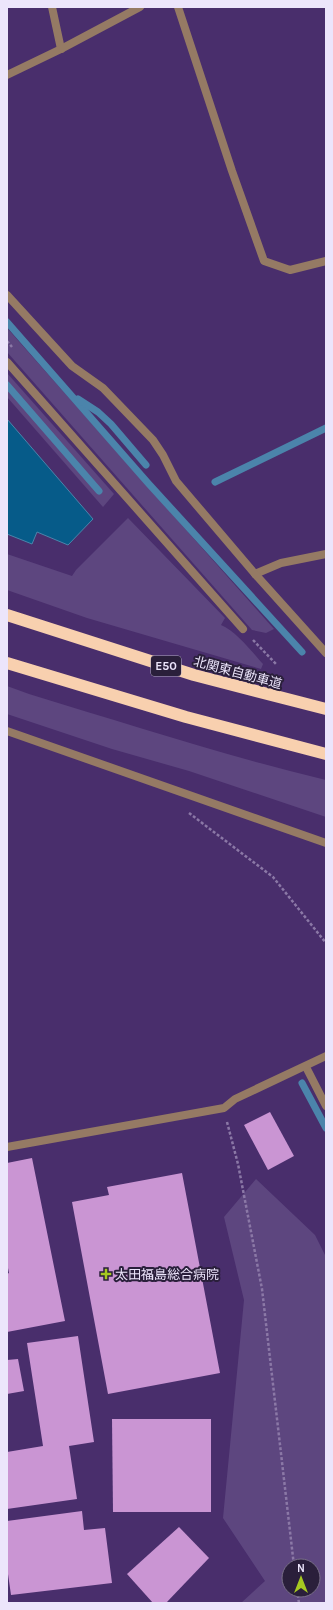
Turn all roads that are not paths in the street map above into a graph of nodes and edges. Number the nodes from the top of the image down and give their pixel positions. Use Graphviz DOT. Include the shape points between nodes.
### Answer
graph roads {
  1 [pos="52,7"];
  2 [pos="140,7"];
  3 [pos="178,7"];
  4 [pos="61,49"];
  5 [pos="7,75"];
  6 [pos="326,261"];
  7 [pos="7,295"];
  8 [pos="7,362"];
  9 [pos="326,554"];
  10 [pos="255,574"];
  11 [pos="7,615"];
  12 [pos="243,629"];
  13 [pos="326,653"];
  14 [pos="7,662"];
  15 [pos="326,710"];
  16 [pos="7,731"];
  17 [pos="326,754"];
  18 [pos="326,843"];
  19 [pos="326,1056"];
  20 [pos="306,1067"];
  21 [pos="326,1106"];
  22 [pos="7,1147"];
  1 -- 4 [label="street"];
  2 -- 4 [label="street"];
  3 -- 6 [label="street" via="264,261 290,270"];
  4 -- 5 [label="street"];
  7 -- 10 [label="street" via="72,366 103,388 153,440 176,481"];
  8 -- 12 [label="street"];
  9 -- 10 [label="street" via="281,562"];
  10 -- 13 [label="street"];
  11 -- 15 [label="highway, 北関東自動車道 / E50" via="194,675"];
  14 -- 17 [label="highway" via="186,717"];
  16 -- 18 [label="street"];
  19 -- 20 [label="street"];
  20 -- 21 [label="street"];
  20 -- 22 [label="street" via="235,1099 224,1108"];
}
